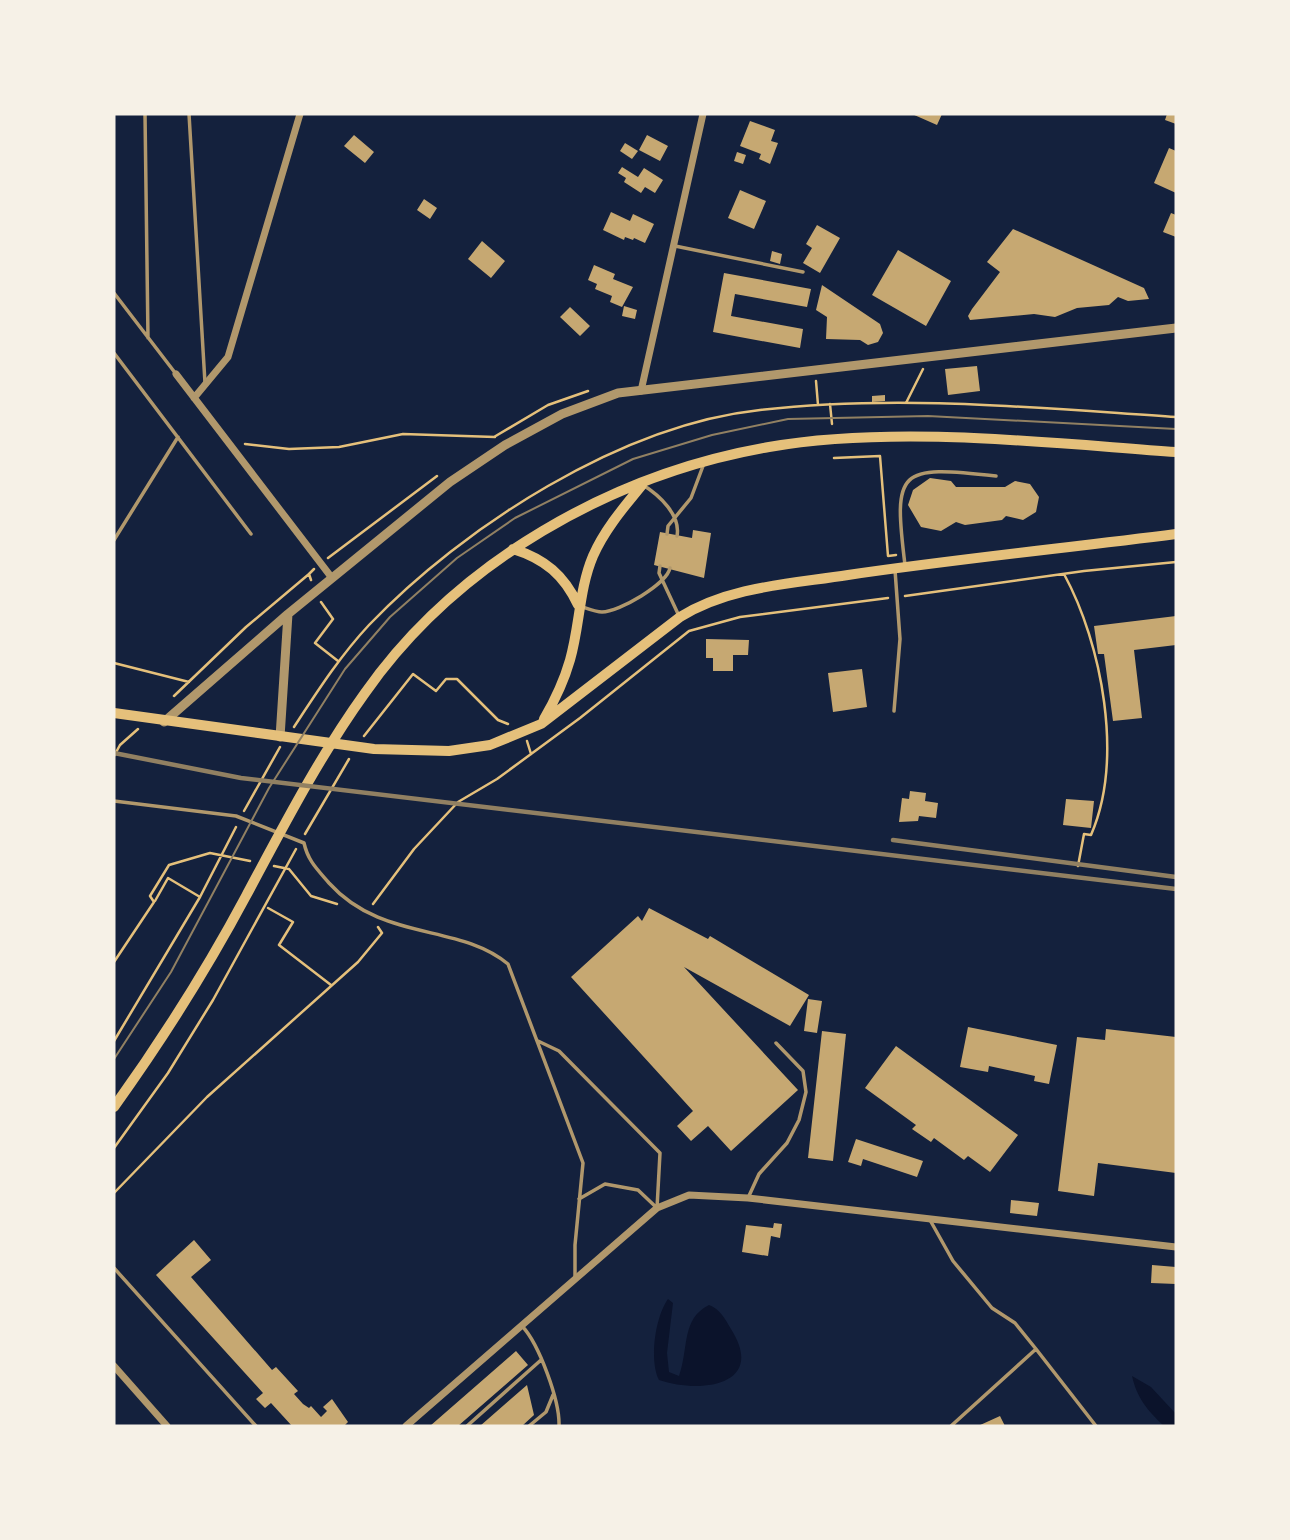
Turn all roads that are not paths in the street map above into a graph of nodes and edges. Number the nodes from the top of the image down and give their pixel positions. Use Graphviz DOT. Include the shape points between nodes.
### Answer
graph roads {
  1 [pos="145,114"];
  2 [pos="188,114"];
  3 [pos="300,114"];
  4 [pos="702,114"];
  5 [pos="673,245"];
  6 [pos="803,272"];
  7 [pos="114,293"];
  8 [pos="1176,328"];
  9 [pos="148,338"];
  10 [pos="114,353"];
  11 [pos="176,374"];
  12 [pos="205,385"];
  13 [pos="641,391"];
  14 [pos="194,398"];
  15 [pos="177,437"];
  16 [pos="1176,452"];
  17 [pos="705,461"];
  18 [pos="996,476"];
  19 [pos="642,484"];
  20 [pos="674,519"];
  21 [pos="251,534"];
  22 [pos="667,534"];
  23 [pos="1176,534"];
  24 [pos="677,536"];
  25 [pos="114,540"];
  26 [pos="513,549"];
  27 [pos="660,566"];
  28 [pos="670,568"];
  29 [pos="900,568"];
  30 [pos="332,578"];
  31 [pos="663,582"];
  32 [pos="578,605"];
  33 [pos="288,614"];
  34 [pos="680,617"];
  35 [pos="894,711"];
  36 [pos="114,712"];
  37 [pos="164,722"];
  38 [pos="541,724"];
  39 [pos="282,740"];
  40 [pos="114,801"];
  41 [pos="538,1041"];
  42 [pos="776,1043"];
  43 [pos="114,1107"];
  44 [pos="748,1198"];
  45 [pos="579,1199"];
  46 [pos="657,1208"];
  47 [pos="929,1218"];
  48 [pos="1176,1247"];
  49 [pos="114,1268"];
  50 [pos="575,1279"];
  51 [pos="520,1325"];
  52 [pos="1035,1349"];
  53 [pos="541,1360"];
  54 [pos="114,1366"];
  55 [pos="553,1395"];
  56 [pos="167,1426"];
  57 [pos="256,1426"];
  58 [pos="406,1426"];
  59 [pos="467,1426"];
  60 [pos="529,1426"];
  61 [pos="559,1426"];
  62 [pos="951,1426"];
  63 [pos="1096,1426"];
  1 -- 9 [label="lane"];
  2 -- 12 [label="lane"];
  3 -- 12 [label="street" via="228,357"];
  4 -- 5 [label="street"];
  5 -- 6 [label="lane"];
  5 -- 13 [label="street"];
  7 -- 9 [label="lane"];
  8 -- 13 [label="street"];
  9 -- 11 [label="lane"];
  10 -- 15 [label="lane"];
  11 -- 14 [label="street"];
  12 -- 14 [label="street"];
  13 -- 30 [label="street" via="618,393 562,414 505,445 450,482"];
  14 -- 30 [label="street"];
  15 -- 21 [label="lane"];
  15 -- 25 [label="lane"];
  16 -- 17 [label="main road" via="903,438 769,447"];
  17 -- 19 [label="main road"];
  17 -- 20 [label="lane" via="691,498"];
  18 -- 29 [label="lane" via="935,471 908,478 898,510"];
  19 -- 20 [label="lane" via="659,494"];
  19 -- 26 [label="main road" via="582,510"];
  19 -- 32 [label="main road" via="602,538"];
  20 -- 22 [label="lane"];
  20 -- 24 [label="lane"];
  23 -- 29 [label="main road"];
  26 -- 32 [label="main road" via="534,555 552,568 569,585"];
  26 -- 43 [label="main road" via="458,590 391,658 331,744 197,981"];
  27 -- 31 [label="lane"];
  28 -- 31 [label="lane"];
  29 -- 34 [label="main road" via="738,592 702,603"];
  29 -- 35 [label="lane"];
  30 -- 33 [label="street"];
  31 -- 32 [label="lane" via="603,612"];
  31 -- 34 [label="lane"];
  32 -- 38 [label="main road" via="570,658"];
  33 -- 37 [label="street"];
  33 -- 39 [label="street"];
  34 -- 38 [label="main road"];
  36 -- 37 [label="main road"];
  37 -- 39 [label="main road"];
  38 -- 39 [label="main road" via="491,745 449,751"];
  40 -- 41 [label="lane" via="236,816 304,843 308,860 333,887 368,913 398,926 494,952 508,964"];
  41 -- 45 [label="lane" via="583,1163"];
  41 -- 46 [label="lane" via="559,1051 660,1153"];
  42 -- 44 [label="lane" via="803,1071 806,1091 787,1143 759,1174"];
  44 -- 46 [label="street" via="689,1195"];
  44 -- 47 [label="street"];
  45 -- 46 [label="lane" via="605,1184 638,1190"];
  45 -- 50 [label="lane"];
  46 -- 50 [label="street"];
  47 -- 48 [label="street"];
  47 -- 52 [label="lane" via="953,1261 992,1308 1015,1323"];
  49 -- 57 [label="lane"];
  50 -- 51 [label="street"];
  51 -- 53 [label="lane" via="532,1337"];
  51 -- 58 [label="street"];
  52 -- 62 [label="lane"];
  52 -- 63 [label="lane"];
  53 -- 55 [label="lane"];
  53 -- 59 [label="lane"];
  54 -- 56 [label="street"];
  55 -- 60 [label="lane" via="546,1412"];
  55 -- 61 [label="lane"];
}
